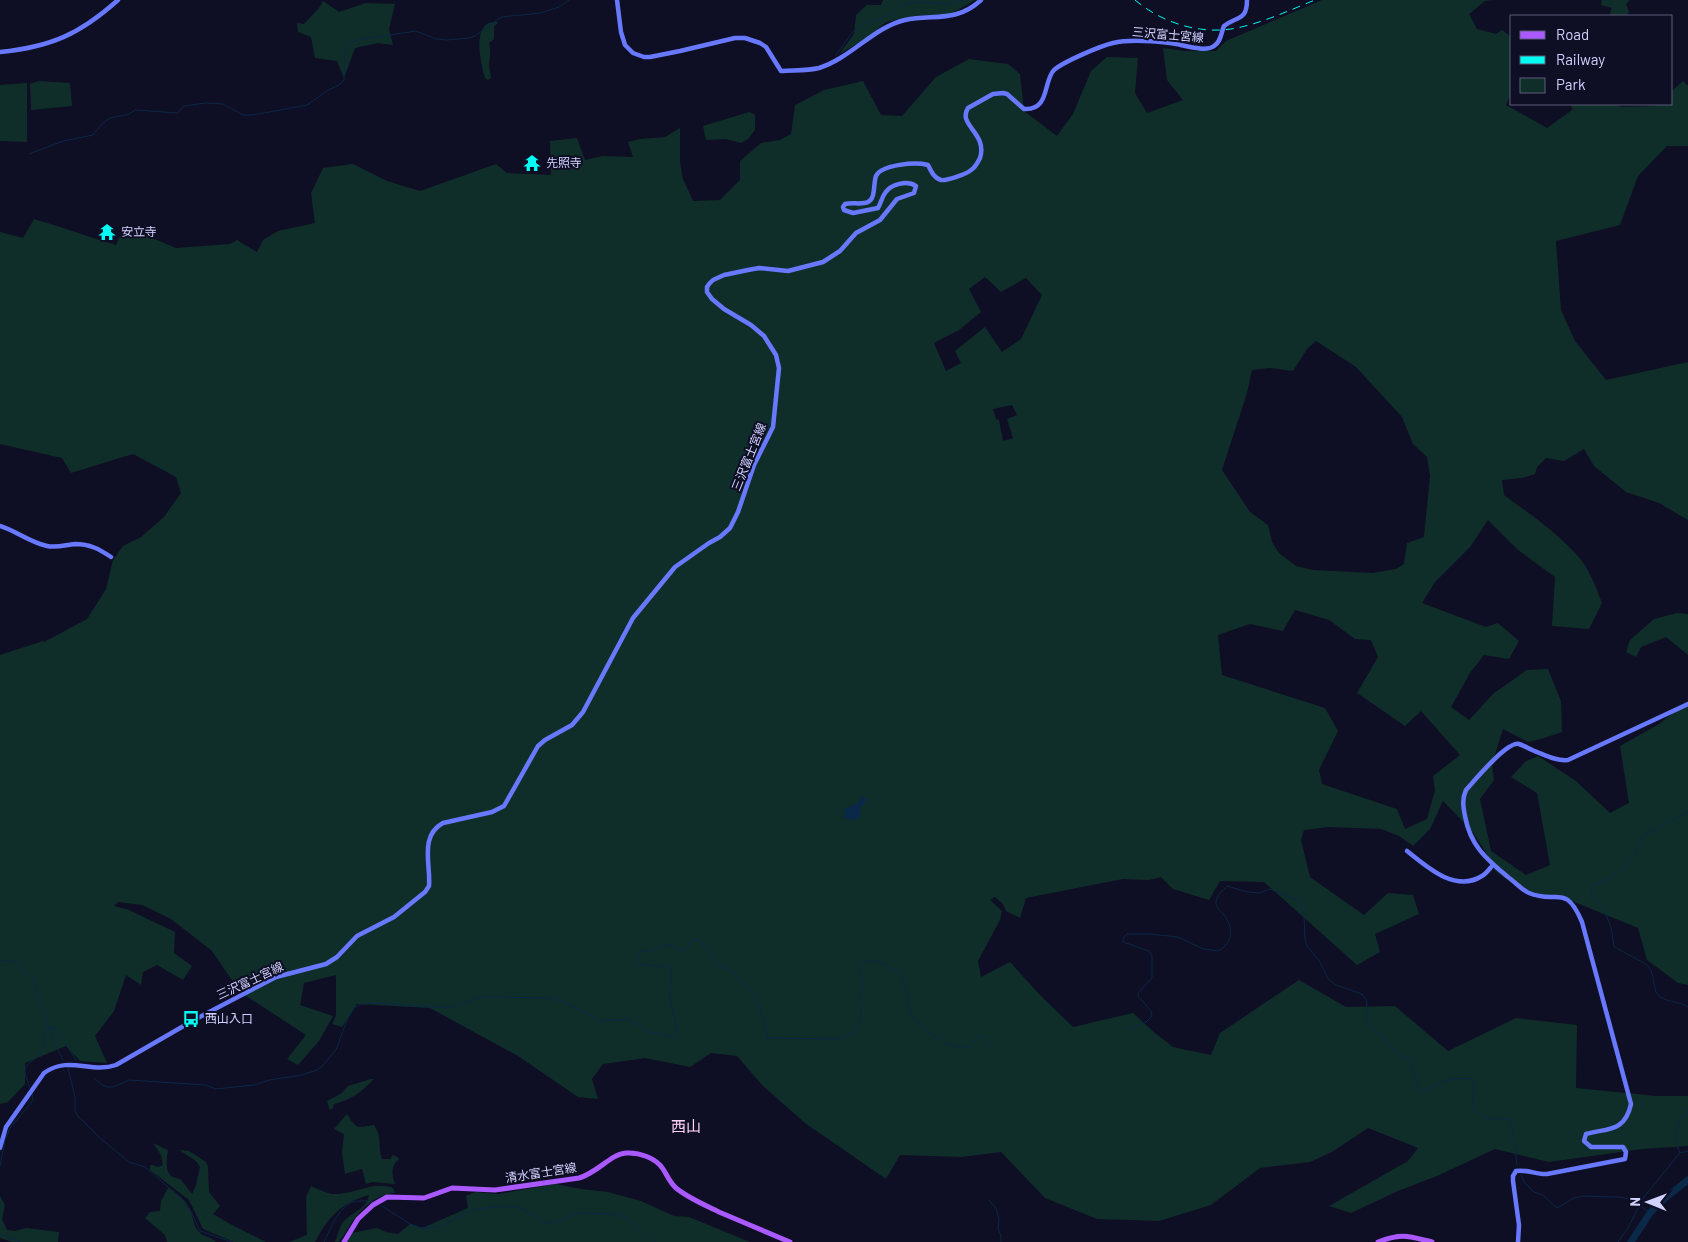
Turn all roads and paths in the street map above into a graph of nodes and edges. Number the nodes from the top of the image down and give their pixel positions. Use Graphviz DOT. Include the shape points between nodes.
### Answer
graph roads {
  1 [pos="118,0"];
  2 [pos="617,0"];
  3 [pos="981,0"];
  4 [pos="1247,0"];
  5 [pos="0,52"];
  6 [pos="0,526"];
  7 [pos="111,557"];
  8 [pos="1688,704"];
  9 [pos="1407,851"];
  10 [pos="1493,865"];
  11 [pos="0,1148"];
  12 [pos="344,1242"];
  13 [pos="790,1242"];
  14 [pos="1378,1242"];
  15 [pos="1432,1242"];
  16 [pos="1518,1242"];
  1 -- 5 [label="main road" via="86,26 63,38 27,49"];
  2 -- 3 [label="main road" via="621,32 625,45 633,53 644,57 746,38 766,47 781,71 820,68 889,25 946,17"];
  4 -- 11 [label="main road, 三沢富士宮線" via="1243,16 1224,26 1212,48 1168,42 1113,43 1054,71 1045,95 1034,107 1024,108 1007,94 998,93 968,108 966,120 981,145 980,157 970,171 939,180 928,166 920,163 882,169 877,176 872,199 845,204 844,210 853,213 874,210 891,187 903,183 916,186 914,193 897,200 880,220 856,233 840,251 823,262 788,271 759,268 713,280 707,287 712,299 764,336 776,355 779,368 773,427 754,465 730,528 676,567 633,618 583,712 572,725 538,746 504,806 437,826 427,846 429,886 394,917 357,936 326,964 276,977 116,1065 105,1068 76,1064 56,1066 44,1074 6,1127"];
  6 -- 7 [label="main road" via="41,545 90,545"];
  8 -- 10 [label="main road" via="1568,760 1518,744 1503,751 1463,797 1468,833"];
  9 -- 10 [label="main road" via="1452,880 1483,876"];
  10 -- 16 [label="main road" via="1530,894 1565,898 1574,906 1582,922 1631,1104 1618,1127 1584,1137 1591,1147 1623,1147 1625,1159 1542,1175 1516,1171"];
  12 -- 13 [label="main road, 清水富士宮線" via="358,1220 381,1199 396,1196 416,1199 452,1188 495,1190 580,1178 597,1171 616,1156 630,1153 644,1156 661,1166 674,1187 698,1201"];
  14 -- 15 [label="main road" via="1409,1236"];
}
